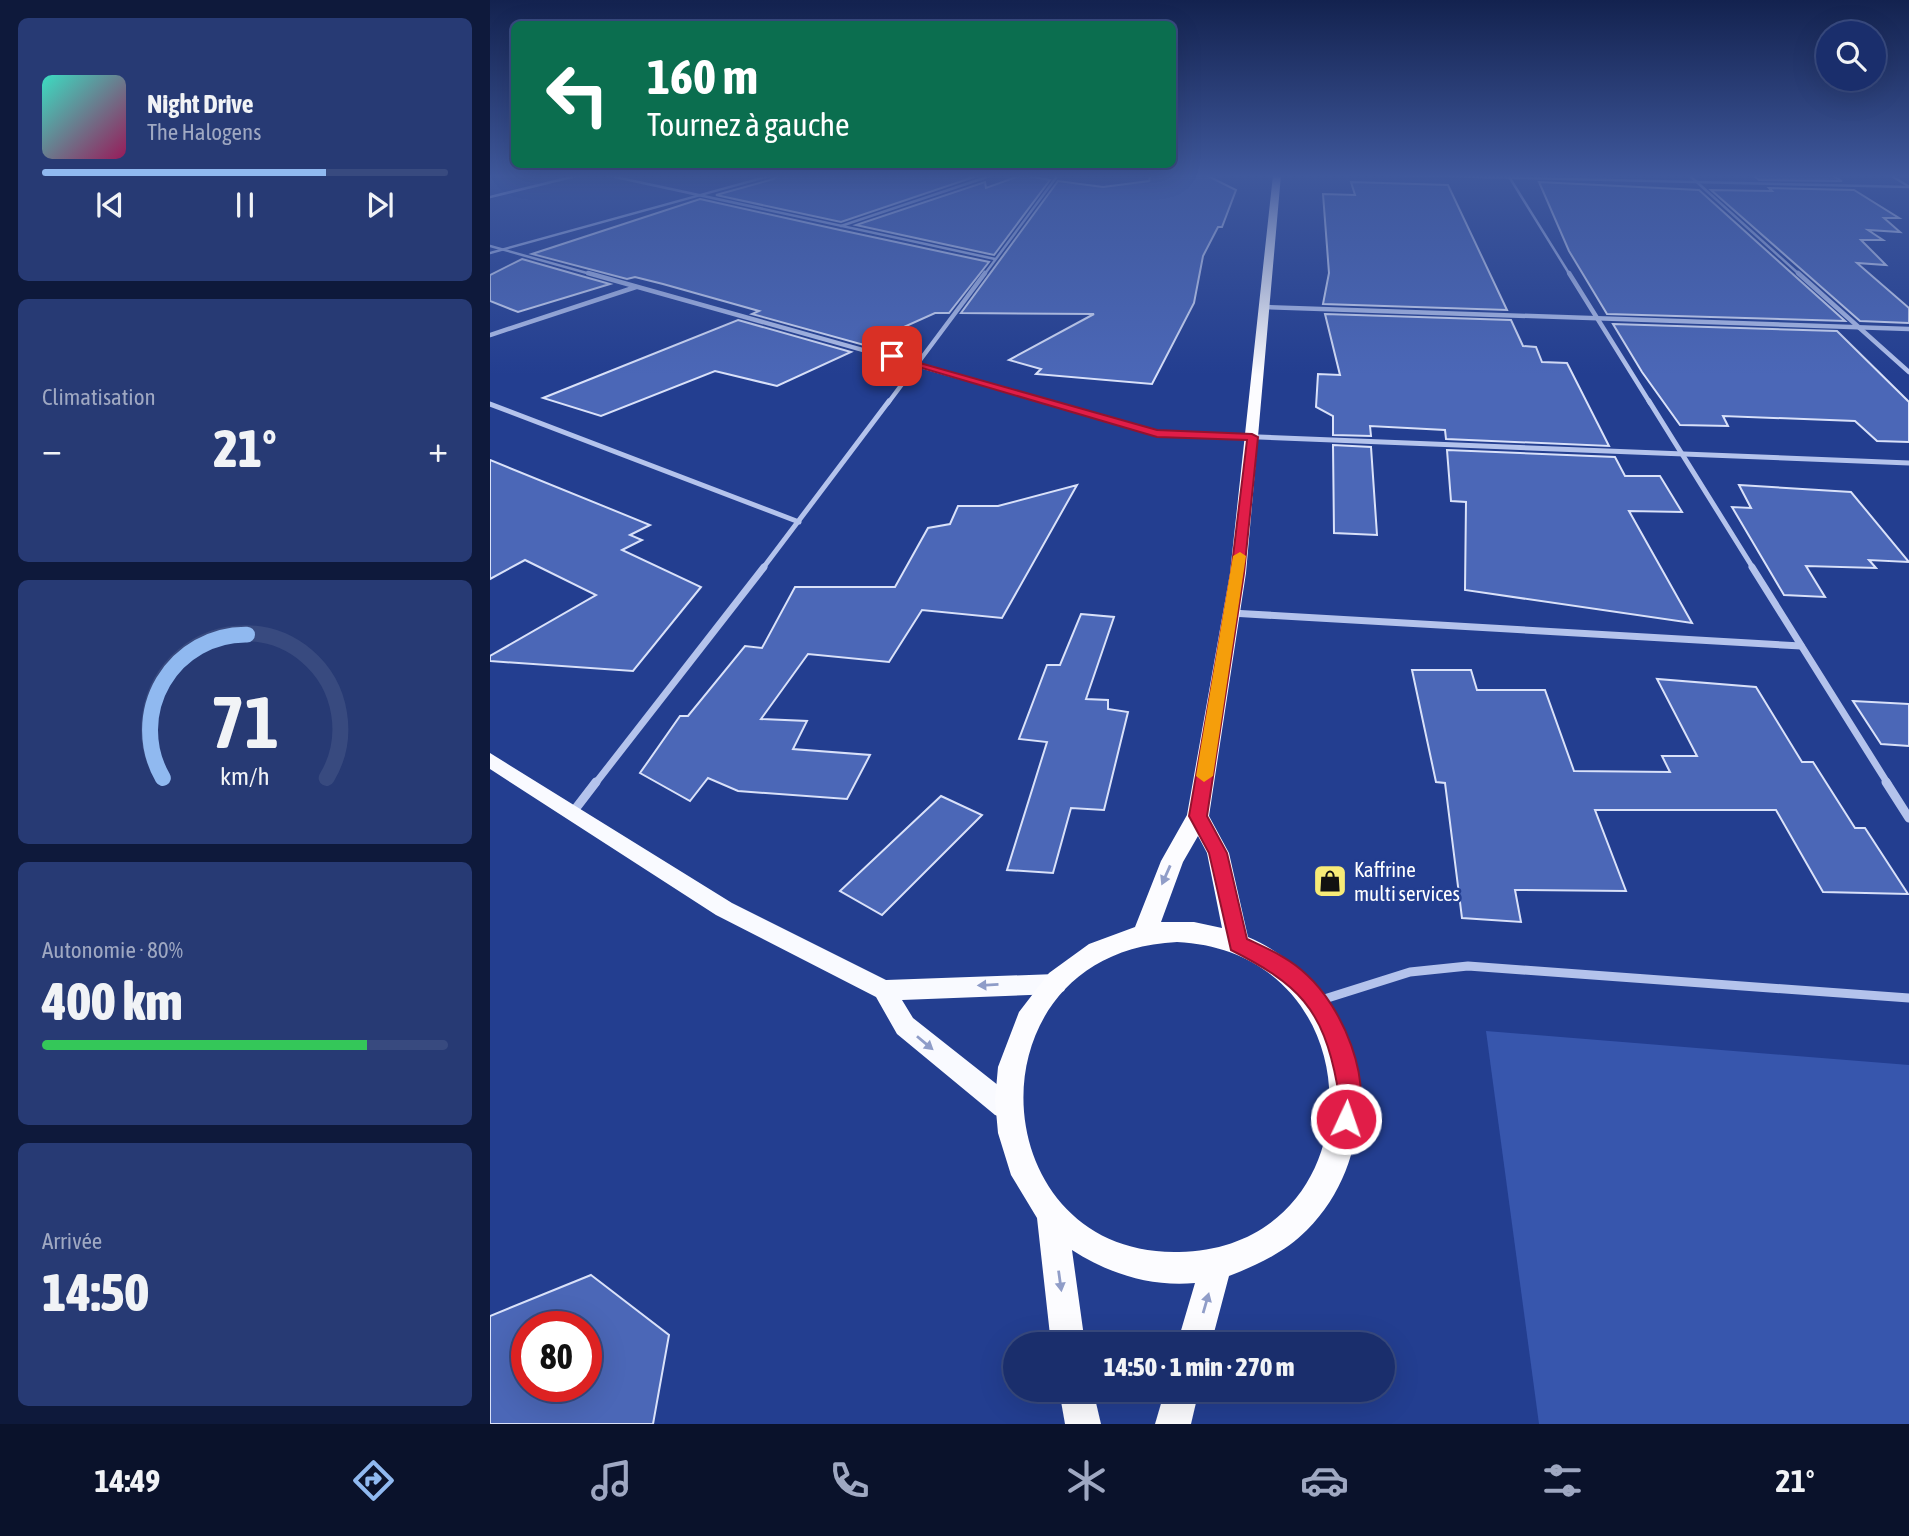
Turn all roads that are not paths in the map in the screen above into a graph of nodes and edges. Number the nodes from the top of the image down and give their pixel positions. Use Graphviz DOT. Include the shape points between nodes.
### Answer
graph roads {
  1 [pos="533,241"];
  2 [pos="913,241"];
  3 [pos="1008,241"];
  4 [pos="1270,241"];
  5 [pos="1550,241"];
  6 [pos="1762,241"];
  7 [pos="490,246"];
  8 [pos="502,250"];
  9 [pos="490,253"];
  10 [pos="995,259"];
  11 [pos="636,287"];
  12 [pos="1264,307"];
  13 [pos="1597,318"];
  14 [pos="1858,327"];
  15 [pos="1909,329"];
  16 [pos="490,335"];
  17 [pos="917,363"];
  18 [pos="1909,372"];
  19 [pos="490,404"];
  20 [pos="1252,437"];
  21 [pos="1681,454"];
  22 [pos="1909,463"];
  23 [pos="799,522"];
  24 [pos="1231,613"];
  25 [pos="1801,646"];
  26 [pos="490,760"];
  27 [pos="573,813"];
  28 [pos="1198,816"];
  29 [pos="1909,818"];
  30 [pos="1143,938"];
  31 [pos="1238,944"];
  32 [pos="1056,984"];
  33 [pos="884,990"];
  34 [pos="1909,998"];
  35 [pos="1318,1001"];
  36 [pos="1004,1106"];
  37 [pos="1052,1218"];
  38 [pos="1217,1262"];
  39 [pos="1066,1332"];
  40 [pos="1197,1332"];
  41 [pos="1078,1402"];
  42 [pos="1179,1402"];
  43 [pos="1083,1424"];
  44 [pos="1173,1424"];
  1 -- 8 [label="street"];
  2 -- 10 [label="street"];
  3 -- 10 [label="street"];
  4 -- 12 [label="highway"];
  5 -- 13 [label="street"];
  6 -- 14 [label="street"];
  7 -- 8 [label="street"];
  8 -- 9 [label="street"];
  8 -- 11 [label="street"];
  10 -- 17 [label="street"];
  11 -- 16 [label="street"];
  11 -- 17 [label="street"];
  12 -- 13 [label="street"];
  12 -- 20 [label="highway"];
  13 -- 14 [label="street"];
  13 -- 21 [label="street"];
  14 -- 15 [label="street"];
  14 -- 18 [label="street"];
  17 -- 20 [label="street" via="1157,433"];
  17 -- 23 [label="street"];
  19 -- 23 [label="street"];
  20 -- 21 [label="street"];
  20 -- 24 [label="highway"];
  21 -- 22 [label="street"];
  21 -- 25 [label="street"];
  23 -- 27 [label="street"];
  24 -- 25 [label="street"];
  24 -- 28 [label="highway"];
  25 -- 29 [label="street"];
  26 -- 27 [label="main road"];
  27 -- 33 [label="main road" via="724,909"];
  28 -- 30 [label="highway, one-way" via="1166,874"];
  28 -- 31 [label="highway" via="1218,853"];
  30 -- 31 [label="highway" via="1191,934"];
  30 -- 32 [label="highway" via="1098,954"];
  31 -- 35 [label="highway" via="1281,965"];
  32 -- 33 [label="main road, one-way"];
  32 -- 36 [label="highway" via="1028,1018 1010,1060"];
  33 -- 36 [label="main road, one-way" via="905,1026"];
  34 -- 35 [label="street" via="1468,966 1410,972"];
  35 -- 38 [label="highway" via="1340,1043 1350,1093 1343,1144 1318,1194 1277,1235"];
  36 -- 37 [label="highway" via="1016,1166"];
  37 -- 38 [label="highway" via="1099,1251 1157,1267"];
  37 -- 39 [label="highway, one-way"];
  40 -- 38 [label="highway, one-way"];
  41 -- 43 [label="highway"];
  42 -- 44 [label="highway"];
}
